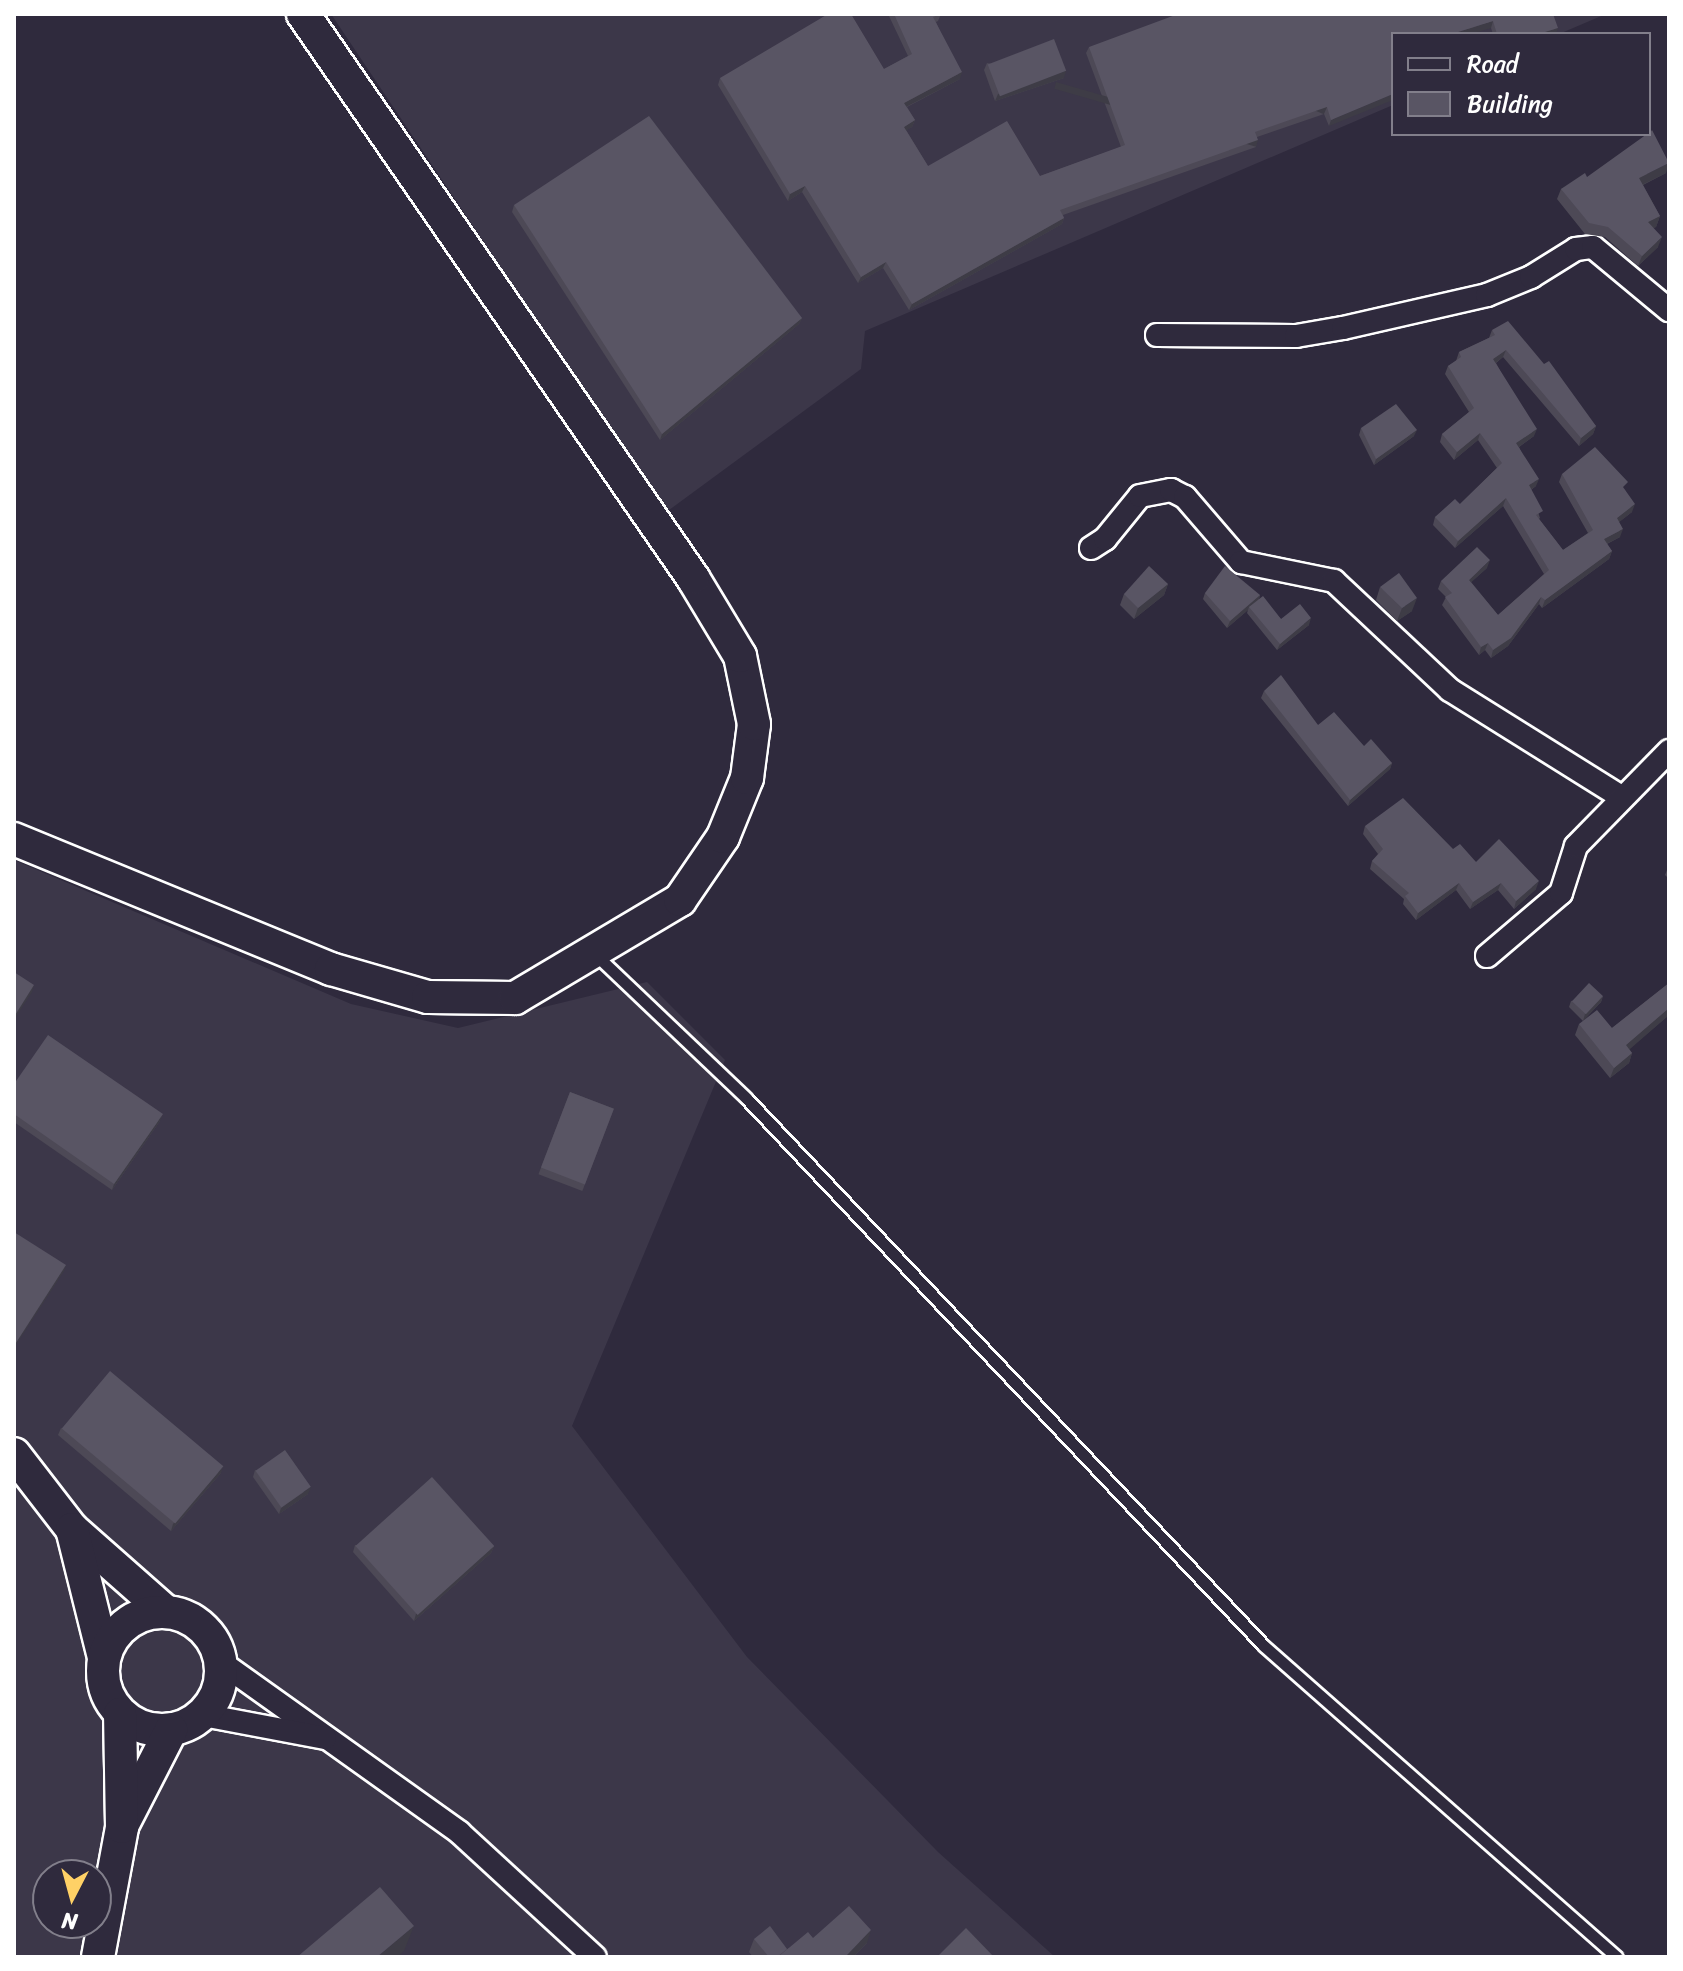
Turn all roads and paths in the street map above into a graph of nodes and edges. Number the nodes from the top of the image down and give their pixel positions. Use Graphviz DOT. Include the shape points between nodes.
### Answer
graph roads {
  1 [pos="303,14"];
  2 [pos="1669,310"];
  3 [pos="1157,335"];
  4 [pos="1091,548"];
  5 [pos="1669,751"];
  6 [pos="1621,797"];
  7 [pos="14,839"];
  8 [pos="593,952"];
  9 [pos="1487,956"];
  10 [pos="14,1454"];
  11 [pos="72,1529"];
  12 [pos="166,1612"];
  13 [pos="104,1657"];
  14 [pos="222,1663"];
  15 [pos="120,1714"];
  16 [pos="203,1715"];
  17 [pos="171,1730"];
  18 [pos="334,1740"];
  19 [pos="122,1827"];
  20 [pos="98,1957"];
  21 [pos="595,1957"];
  22 [pos="1617,1957"];
  1 -- 8 [label="main road" via="693,578 740,656 754,724 747,778 723,837 680,900"];
  2 -- 3 [label="street" via="1593,247 1576,249 1531,277 1487,295 1343,328 1296,336"];
  4 -- 6 [label="street" via="1105,539 1140,496 1171,490 1185,497 1241,562 1334,581 1450,690"];
  5 -- 6 [label="street"];
  6 -- 9 [label="street" via="1576,846 1561,893"];
  7 -- 8 [label="main road" via="331,969 428,997 515,998"];
  8 -- 22 [label="lane" via="746,1098 1264,1646"];
  10 -- 11 [label="main road"];
  11 -- 12 [label="main road"];
  11 -- 13 [label="main road"];
  12 -- 13 [label="main road" via="127,1623"];
  12 -- 14 [label="main road" via="203,1627"];
  13 -- 15 [label="main road" via="105,1687"];
  14 -- 16 [label="main road" via="221,1682"];
  14 -- 18 [label="street"];
  15 -- 17 [label="main road" via="135,1725"];
  15 -- 19 [label="main road"];
  16 -- 17 [label="main road"];
  16 -- 18 [label="street"];
  17 -- 19 [label="main road"];
  18 -- 21 [label="street" via="460,1833"];
  19 -- 20 [label="main road"];
}
